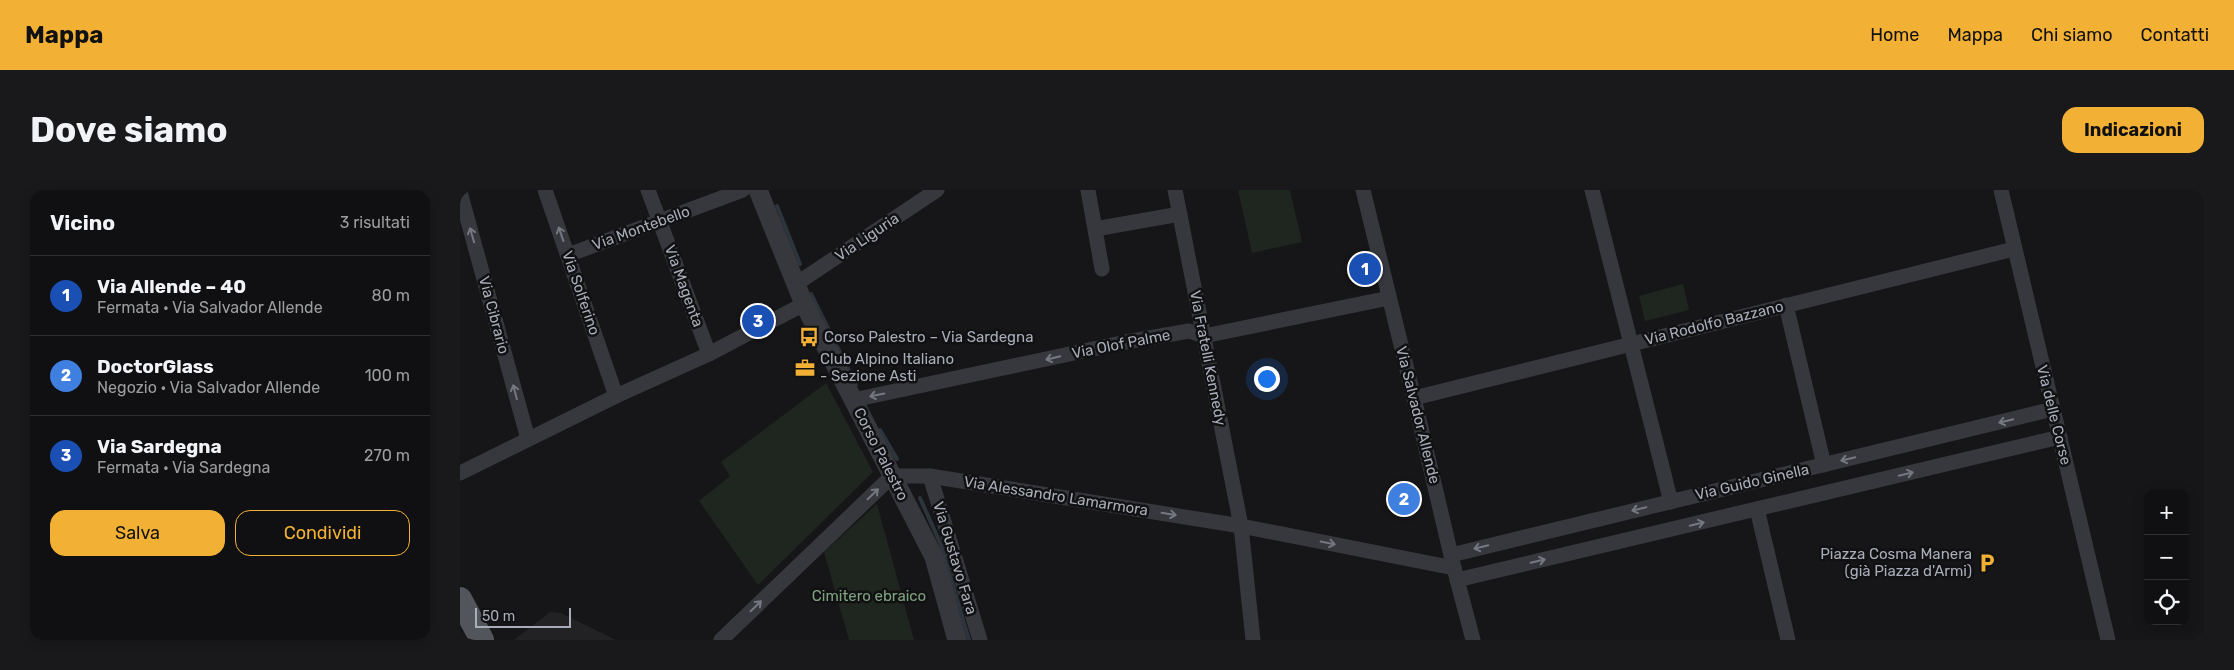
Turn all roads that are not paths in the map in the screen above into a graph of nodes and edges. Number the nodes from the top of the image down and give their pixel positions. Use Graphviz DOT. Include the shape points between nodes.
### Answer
graph roads {
  1 [pos="545,190"];
  2 [pos="648,190"];
  3 [pos="743,190"];
  4 [pos="758,190"];
  5 [pos="937,190"];
  6 [pos="1088,190"];
  7 [pos="1175,190"];
  8 [pos="1362,190"];
  9 [pos="1592,190"];
  10 [pos="2001,190"];
  11 [pos="461,191"];
  12 [pos="1180,214"];
  13 [pos="660,221"];
  14 [pos="1095,229"];
  15 [pos="2014,249"];
  16 [pos="568,255"];
  17 [pos="1102,269"];
  18 [pos="796,284"];
  19 [pos="1389,298"];
  20 [pos="804,304"];
  21 [pos="1786,305"];
  22 [pos="1204,336"];
  23 [pos="1630,343"];
  24 [pos="708,354"];
  25 [pos="616,396"];
  26 [pos="1414,398"];
  27 [pos="853,400"];
  28 [pos="2054,409"];
  29 [pos="2060,437"];
  30 [pos="528,439"];
  31 [pos="1824,465"];
  32 [pos="460,472"];
  33 [pos="892,476"];
  34 [pos="930,476"];
  35 [pos="1671,502"];
  36 [pos="1757,509"];
  37 [pos="1241,526"];
  38 [pos="1454,568"];
  39 [pos="460,599"];
  40 [pos="482,640"];
  41 [pos="720,640"];
  42 [pos="957,640"];
  43 [pos="980,640"];
  44 [pos="1253,640"];
  45 [pos="1473,640"];
  46 [pos="1788,640"];
  47 [pos="2108,640"];
  16 -- 1 [label="street, Via Solferino, one-way"];
  2 -- 13 [label="street, Via Magenta"];
  3 -- 13 [label="street, Via Montebello"];
  4 -- 18 [label="street, Corso Palestro"];
  5 -- 18 [label="street, Via Liguria"];
  6 -- 14 [label="street"];
  7 -- 12 [label="street, Via Fratelli Kennedy"];
  8 -- 19 [label="street, Via Salvador Allende"];
  9 -- 23 [label="street"];
  10 -- 15 [label="street, Via delle Corse"];
  30 -- 11 [label="street, Via Cibrario, one-way"];
  12 -- 14 [label="street"];
  12 -- 22 [label="street, Via Fratelli Kennedy"];
  13 -- 16 [label="street, Via Montebello"];
  13 -- 24 [label="street, Via Magenta"];
  14 -- 17 [label="street"];
  15 -- 21 [label="street, Via Rodolfo Bazzano"];
  15 -- 28 [label="street, Via delle Corse"];
  16 -- 25 [label="street, Via Solferino"];
  18 -- 20 [label="street, Corso Palestro"];
  19 -- 22 [label="street, Via Olof Palme"];
  19 -- 26 [label="street, Via Salvador Allende"];
  20 -- 24 [label="street"];
  20 -- 27 [label="street, Corso Palestro"];
  21 -- 23 [label="street, Via Rodolfo Bazzano"];
  21 -- 31 [label="street"];
  22 -- 27 [label="street, Via Olof Palme, one-way" via="1189,331 1126,342"];
  22 -- 37 [label="street, Via Fratelli Kennedy"];
  23 -- 26 [label="street, Via Rodolfo Bazzano"];
  23 -- 35 [label="street"];
  24 -- 25 [label="street"];
  25 -- 30 [label="street"];
  26 -- 38 [label="street, Via Salvador Allende"];
  27 -- 33 [label="street, Corso Palestro"];
  28 -- 29 [label="street, Via delle Corse"];
  28 -- 31 [label="street, Via Guido Ginella, one-way"];
  36 -- 29 [label="street, Via Guido Ginella, one-way"];
  29 -- 47 [label="street, Via delle Corse"];
  30 -- 32 [label="street"];
  31 -- 35 [label="street, Via Guido Ginella"];
  33 -- 34 [label="street, Via Alessandro Lamarmora"];
  41 -- 33 [label="street, one-way"];
  33 -- 42 [label="street, Corso Palestro" via="934,557"];
  34 -- 37 [label="street, Via Alessandro Lamarmora, one-way"];
  34 -- 43 [label="street, Via Gustavo Fara"];
  35 -- 38 [label="street, Via Guido Ginella, one-way"];
  38 -- 36 [label="street, Via Guido Ginella, one-way"];
  36 -- 46 [label="street, Via Guido Ginella"];
  37 -- 38 [label="street, Via Alessandro Lamarmora, one-way"];
  37 -- 44 [label="street, Via Fratelli Kennedy"];
  38 -- 45 [label="street, Via Salvador Allende"];
  39 -- 40 [label="main road"];
}
